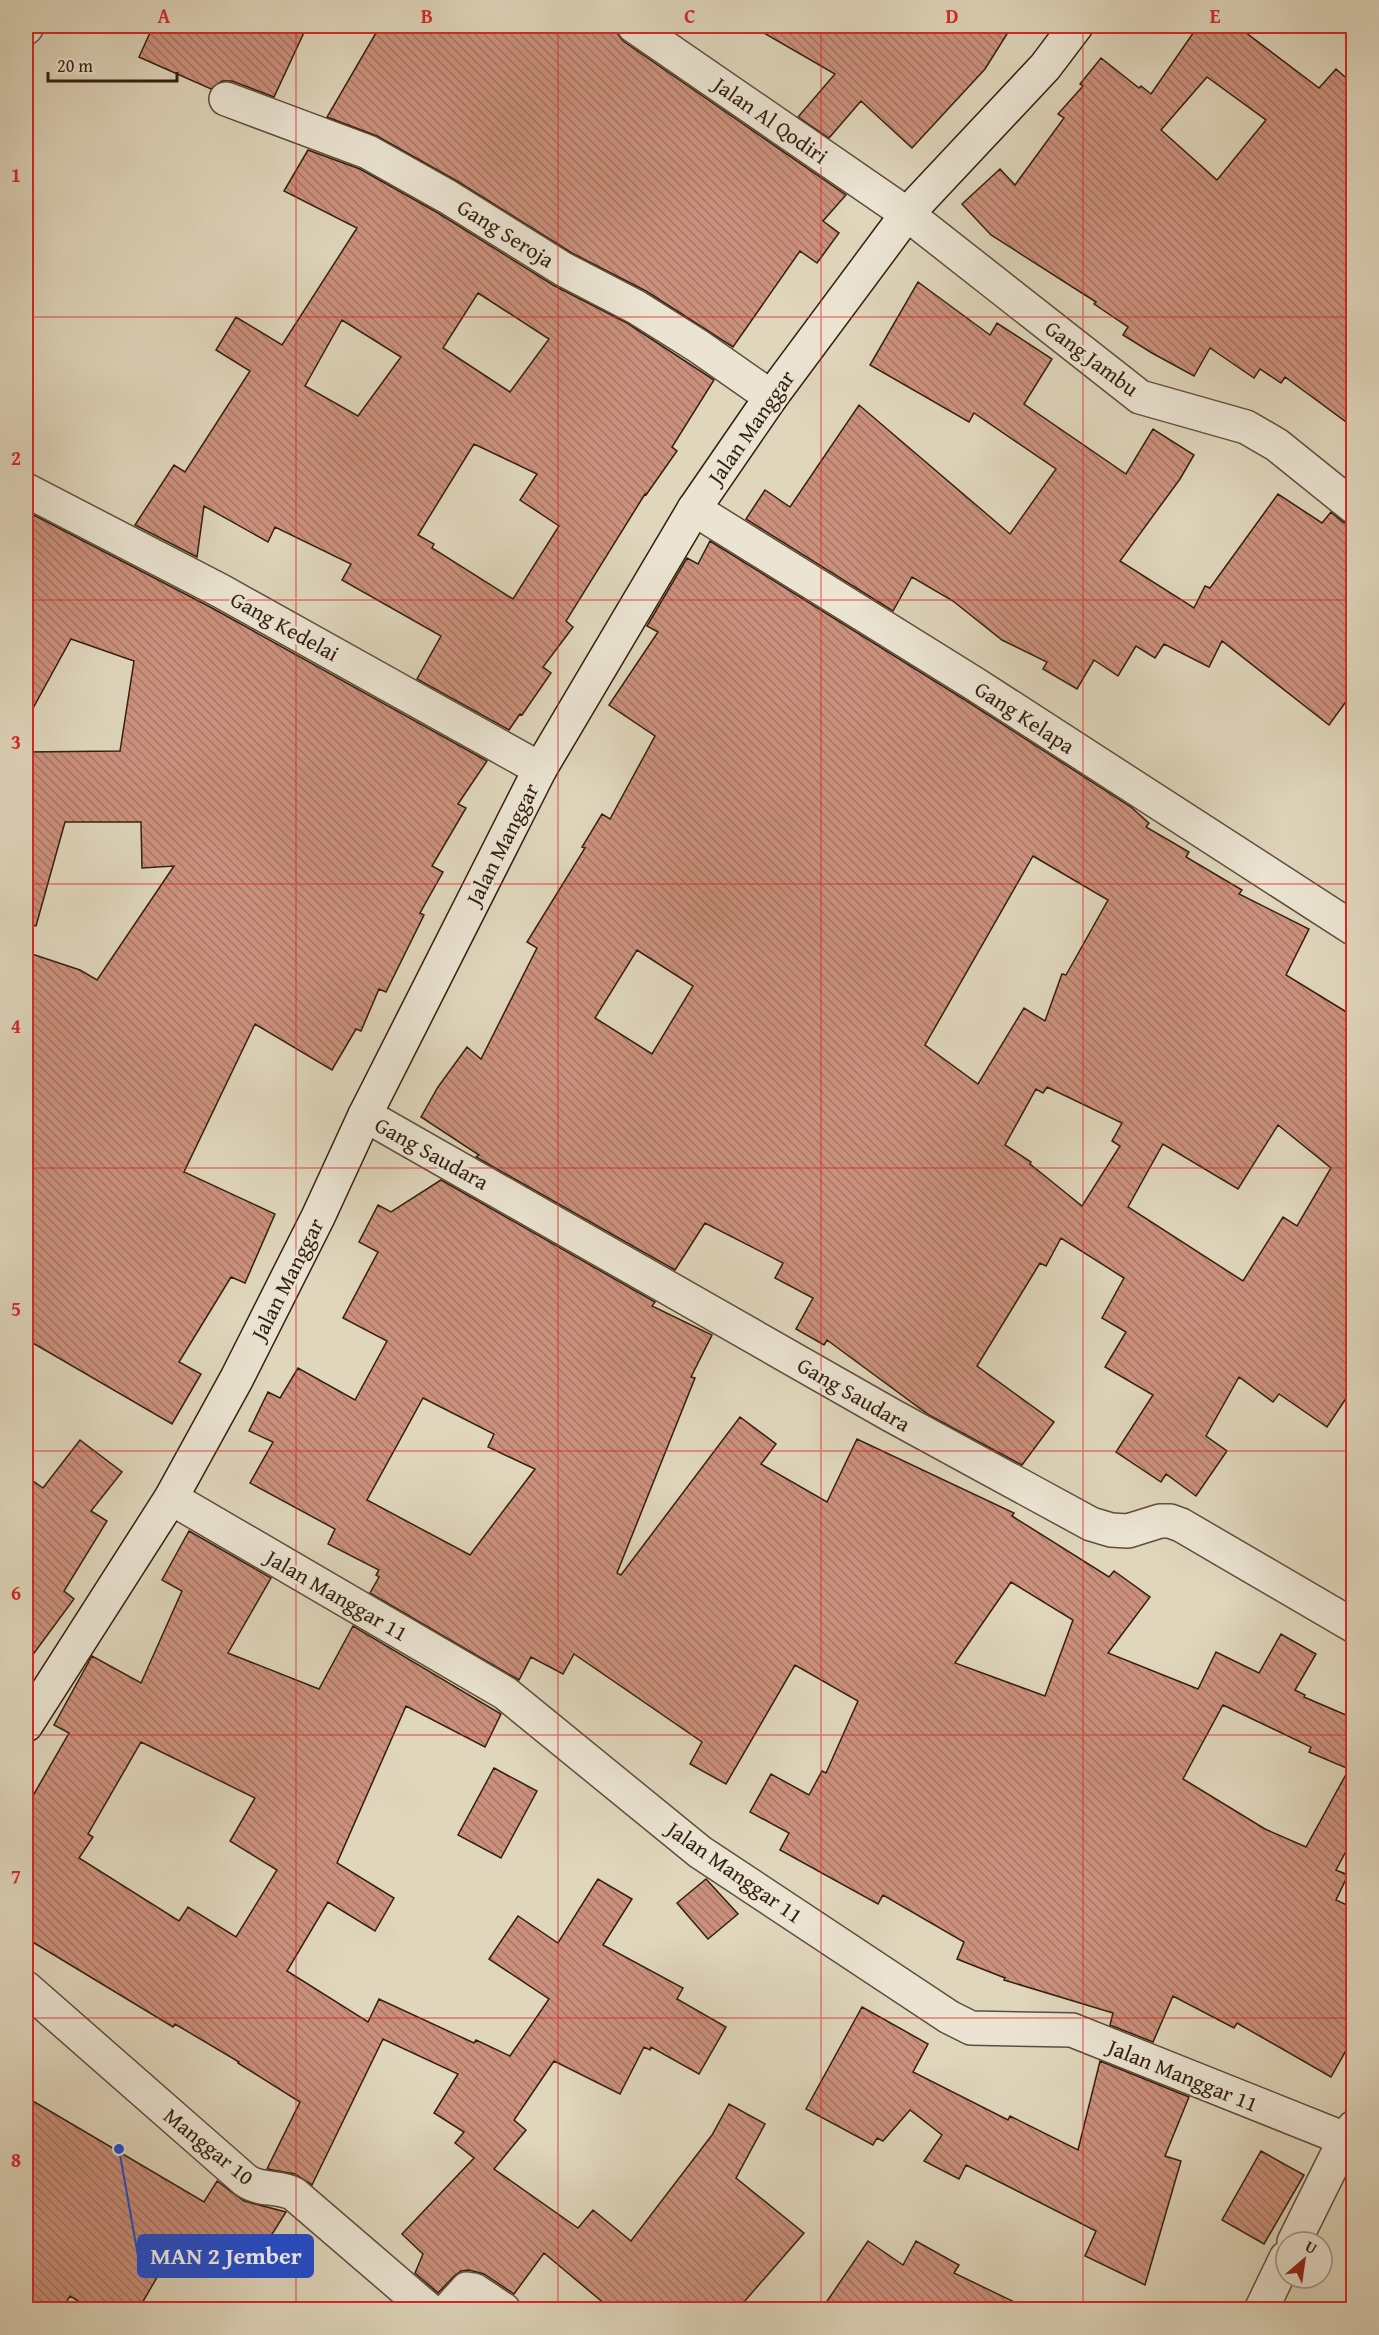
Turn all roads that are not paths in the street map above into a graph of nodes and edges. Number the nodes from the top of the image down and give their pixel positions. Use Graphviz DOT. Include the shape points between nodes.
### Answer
graph roads {
  1 [pos="634,26"];
  2 [pos="1076,26"];
  3 [pos="226,99"];
  4 [pos="907,214"];
  5 [pos="771,397"];
  6 [pos="26,490"];
  7 [pos="1353,507"];
  8 [pos="694,508"];
  9 [pos="540,769"];
  10 [pos="1353,929"];
  11 [pos="365,1115"];
  12 [pos="171,1498"];
  13 [pos="1353,1626"];
  14 [pos="26,1725"];
  15 [pos="26,1988"];
  16 [pos="1349,2133"];
  17 [pos="1300,2230"];
  18 [pos="1274,2283"];
  19 [pos="429,2310"];
  20 [pos="448,2310"];
  21 [pos="504,2310"];
  22 [pos="1261,2310"];
  1 -- 4 [label="street, Jalan Al Qodiri"];
  2 -- 4 [label="street, Jalan Manggar" via="1045,67"];
  3 -- 5 [label="street, Gang Seroja" via="368,152 563,269 636,307"];
  4 -- 5 [label="street, Jalan Manggar"];
  4 -- 7 [label="street, Gang Jambu" via="1140,397 1246,427 1278,445"];
  5 -- 8 [label="street, Jalan Manggar"];
  6 -- 9 [label="street, Gang Kedelai" via="221,591"];
  8 -- 9 [label="street, Jalan Manggar"];
  8 -- 10 [label="street, Gang Kelapa"];
  9 -- 11 [label="street, Jalan Manggar"];
  11 -- 12 [label="street, Jalan Manggar" via="242,1368"];
  11 -- 13 [label="street, Gang Saudara" via="1059,1508 1111,1530 1128,1531 1160,1521 1181,1525"];
  12 -- 14 [label="street, Jalan Manggar"];
  12 -- 16 [label="street, Jalan Manggar 11" via="505,1693 700,1852 948,2017 971,2028 1071,2030"];
  15 -- 19 [label="street, Manggar 10" via="251,2185 294,2194"];
  16 -- 17 [label="street"];
  18 -- 22 [label="street"];
  20 -- 21 [label="street" via="467,2289"];
}
